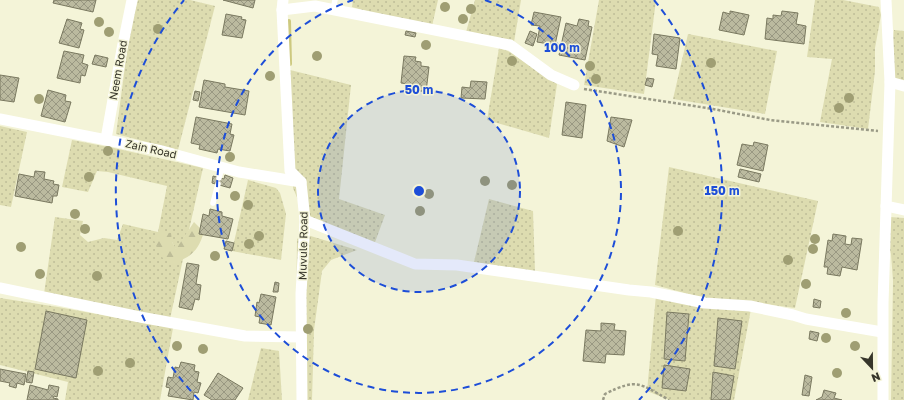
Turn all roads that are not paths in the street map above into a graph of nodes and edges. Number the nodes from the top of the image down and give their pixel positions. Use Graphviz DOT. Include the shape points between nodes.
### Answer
graph roads {
  1 [pos="132,0"];
  2 [pos="886,0"];
  3 [pos="282,5"];
  4 [pos="334,5"];
  5 [pos="890,82"];
  6 [pos="574,85"];
  7 [pos="904,86"];
  8 [pos="0,119"];
  9 [pos="106,139"];
  10 [pos="301,182"];
  11 [pos="218,184"];
  12 [pos="213,203"];
  13 [pos="886,206"];
  14 [pos="904,210"];
  15 [pos="305,220"];
  16 [pos="0,288"];
  17 [pos="882,332"];
  18 [pos="301,337"];
  19 [pos="302,400"];
  20 [pos="883,400"];
  1 -- 9 [label="street, Neem Road"];
  2 -- 5 [label="street"];
  3 -- 4 [label="street"];
  3 -- 10 [label="street" via="290,171"];
  4 -- 6 [label="street" via="510,45 551,75"];
  5 -- 7 [label="street"];
  5 -- 13 [label="street"];
  8 -- 9 [label="street, Zain Road"];
  9 -- 10 [label="street, Zain Road" via="162,151 221,172 239,172"];
  10 -- 15 [label="street, Muvule Road"];
  11 -- 12 [label="lane"];
  13 -- 14 [label="street"];
  13 -- 17 [label="street"];
  15 -- 17 [label="street" via="415,264 464,266 651,292 705,303 750,306"];
  15 -- 18 [label="street, Muvule Road"];
  16 -- 18 [label="street" via="245,336"];
  17 -- 20 [label="street"];
  18 -- 19 [label="street, Muvule Road"];
}
